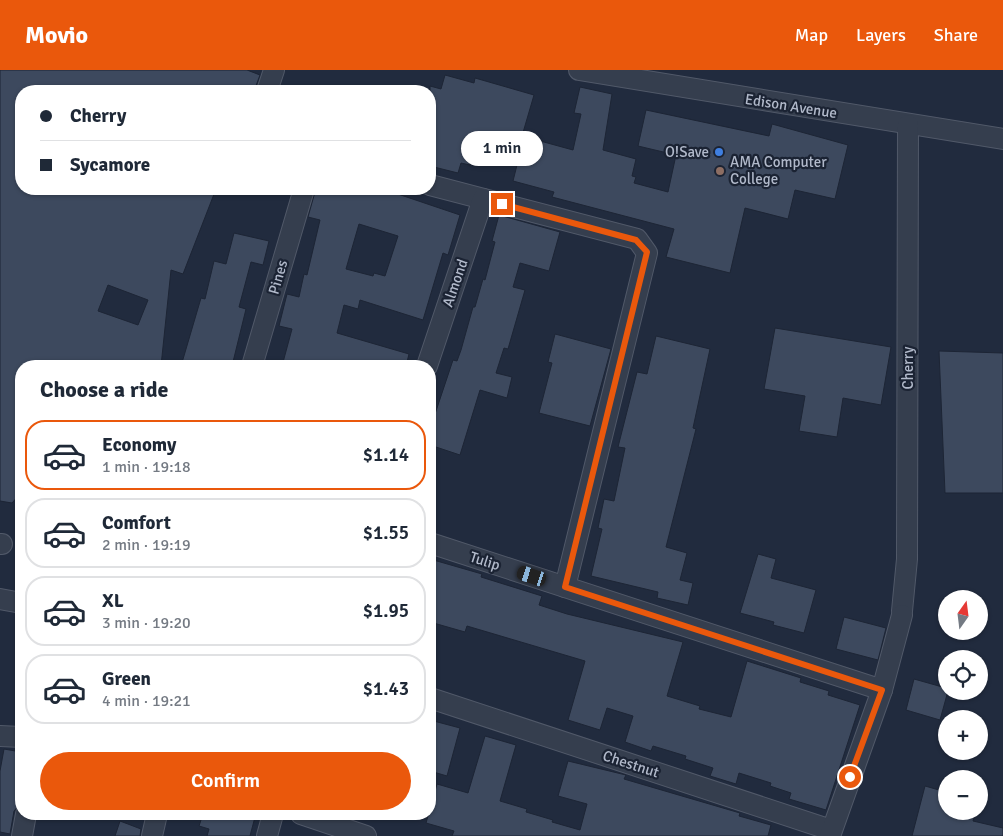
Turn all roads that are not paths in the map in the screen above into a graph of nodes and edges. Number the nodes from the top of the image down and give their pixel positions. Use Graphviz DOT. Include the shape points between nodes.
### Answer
graph roads {
  1 [pos="274,70"];
  2 [pos="579,70"];
  3 [pos="269,85"];
  4 [pos="908,125"];
  5 [pos="1003,139"];
  6 [pos="436,187"];
  7 [pos="302,195"];
  8 [pos="483,199"];
  9 [pos="254,360"];
  10 [pos="429,360"];
  11 [pos="436,545"];
  12 [pos="565,587"];
  13 [pos="882,690"];
  14 [pos="436,700"];
  15 [pos="0,736"];
  16 [pos="15,737"];
  17 [pos="25,820"];
  18 [pos="156,820"];
  19 [pos="271,820"];
  20 [pos="319,820"];
  21 [pos="830,833"];
  22 [pos="22,836"];
  23 [pos="152,836"];
  24 [pos="267,836"];
  25 [pos="366,836"];
  1 -- 3 [label="street"];
  2 -- 4 [label="street, Edison Avenue"];
  4 -- 5 [label="street, Edison Avenue"];
  4 -- 13 [label="street, Cherry" via="907,550 902,613"];
  6 -- 8 [label="street"];
  7 -- 9 [label="street, Pines"];
  8 -- 10 [label="street, Almond"];
  8 -- 12 [label="street" via="636,240 647,252"];
  11 -- 12 [label="street, Tulip"];
  12 -- 13 [label="street, Tulip"];
  13 -- 21 [label="street, Cherry"];
  14 -- 21 [label="street, Chestnut"];
  15 -- 16 [label="street"];
  17 -- 22 [label="street"];
  18 -- 23 [label="street"];
  19 -- 24 [label="street"];
  20 -- 25 [label="street"];
}
